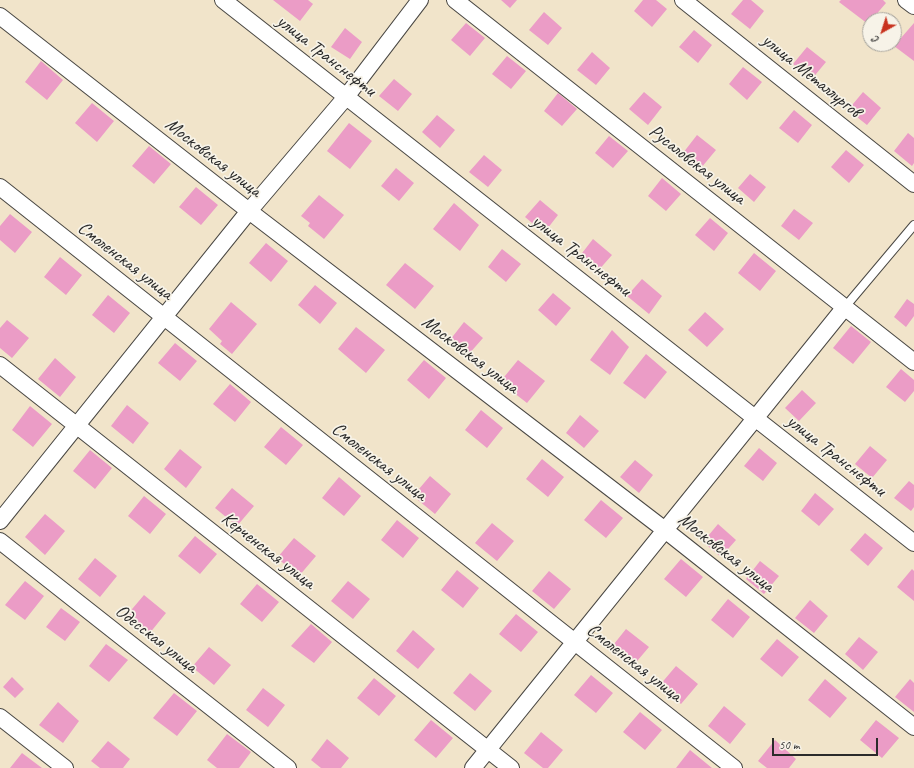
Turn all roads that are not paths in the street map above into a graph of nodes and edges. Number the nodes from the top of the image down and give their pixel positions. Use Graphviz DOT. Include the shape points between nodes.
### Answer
graph roads {
  1 [pos="223,0"];
  2 [pos="420,0"];
  3 [pos="455,0"];
  4 [pos="683,0"];
  5 [pos="906,0"];
  6 [pos="914,6"];
  7 [pos="0,16"];
  8 [pos="346,97"];
  9 [pos="914,184"];
  10 [pos="0,187"];
  11 [pos="249,211"];
  12 [pos="914,225"];
  13 [pos="845,307"];
  14 [pos="164,317"];
  15 [pos="914,362"];
  16 [pos="0,365"];
  17 [pos="755,418"];
  18 [pos="77,425"];
  19 [pos="0,521"];
  20 [pos="665,530"];
  21 [pos="0,541"];
  22 [pos="914,543"];
  23 [pos="575,642"];
  24 [pos="0,717"];
  25 [pos="914,727"];
  26 [pos="488,749"];
  27 [pos="65,768"];
  28 [pos="288,768"];
  29 [pos="473,768"];
  30 [pos="511,768"];
  31 [pos="734,768"];
  1 -- 8 [label="street, улица Транснефти"];
  2 -- 8 [label="street"];
  3 -- 13 [label="street, Русаловская улица"];
  4 -- 9 [label="street, улица Металлургов"];
  5 -- 6 [label="street"];
  7 -- 11 [label="street, Московская улица"];
  8 -- 11 [label="street"];
  8 -- 17 [label="street, улица Транснефти"];
  10 -- 14 [label="street, Смоленская улица"];
  11 -- 14 [label="street"];
  11 -- 20 [label="street, Московская улица"];
  12 -- 13 [label="lane"];
  13 -- 15 [label="street, Русаловская улица"];
  13 -- 17 [label="street"];
  14 -- 18 [label="street"];
  14 -- 23 [label="street, Смоленская улица"];
  16 -- 18 [label="street, Керченская улица"];
  17 -- 20 [label="street"];
  17 -- 22 [label="street, улица Транснефти"];
  18 -- 19 [label="street"];
  18 -- 26 [label="street, Керченская улица"];
  20 -- 23 [label="street"];
  20 -- 25 [label="street, Московская улица"];
  21 -- 28 [label="street, Одесская улица"];
  23 -- 26 [label="street"];
  23 -- 31 [label="street, Смоленская улица"];
  24 -- 27 [label="street"];
  26 -- 29 [label="street"];
  26 -- 30 [label="street, Керченская улица"];
}
